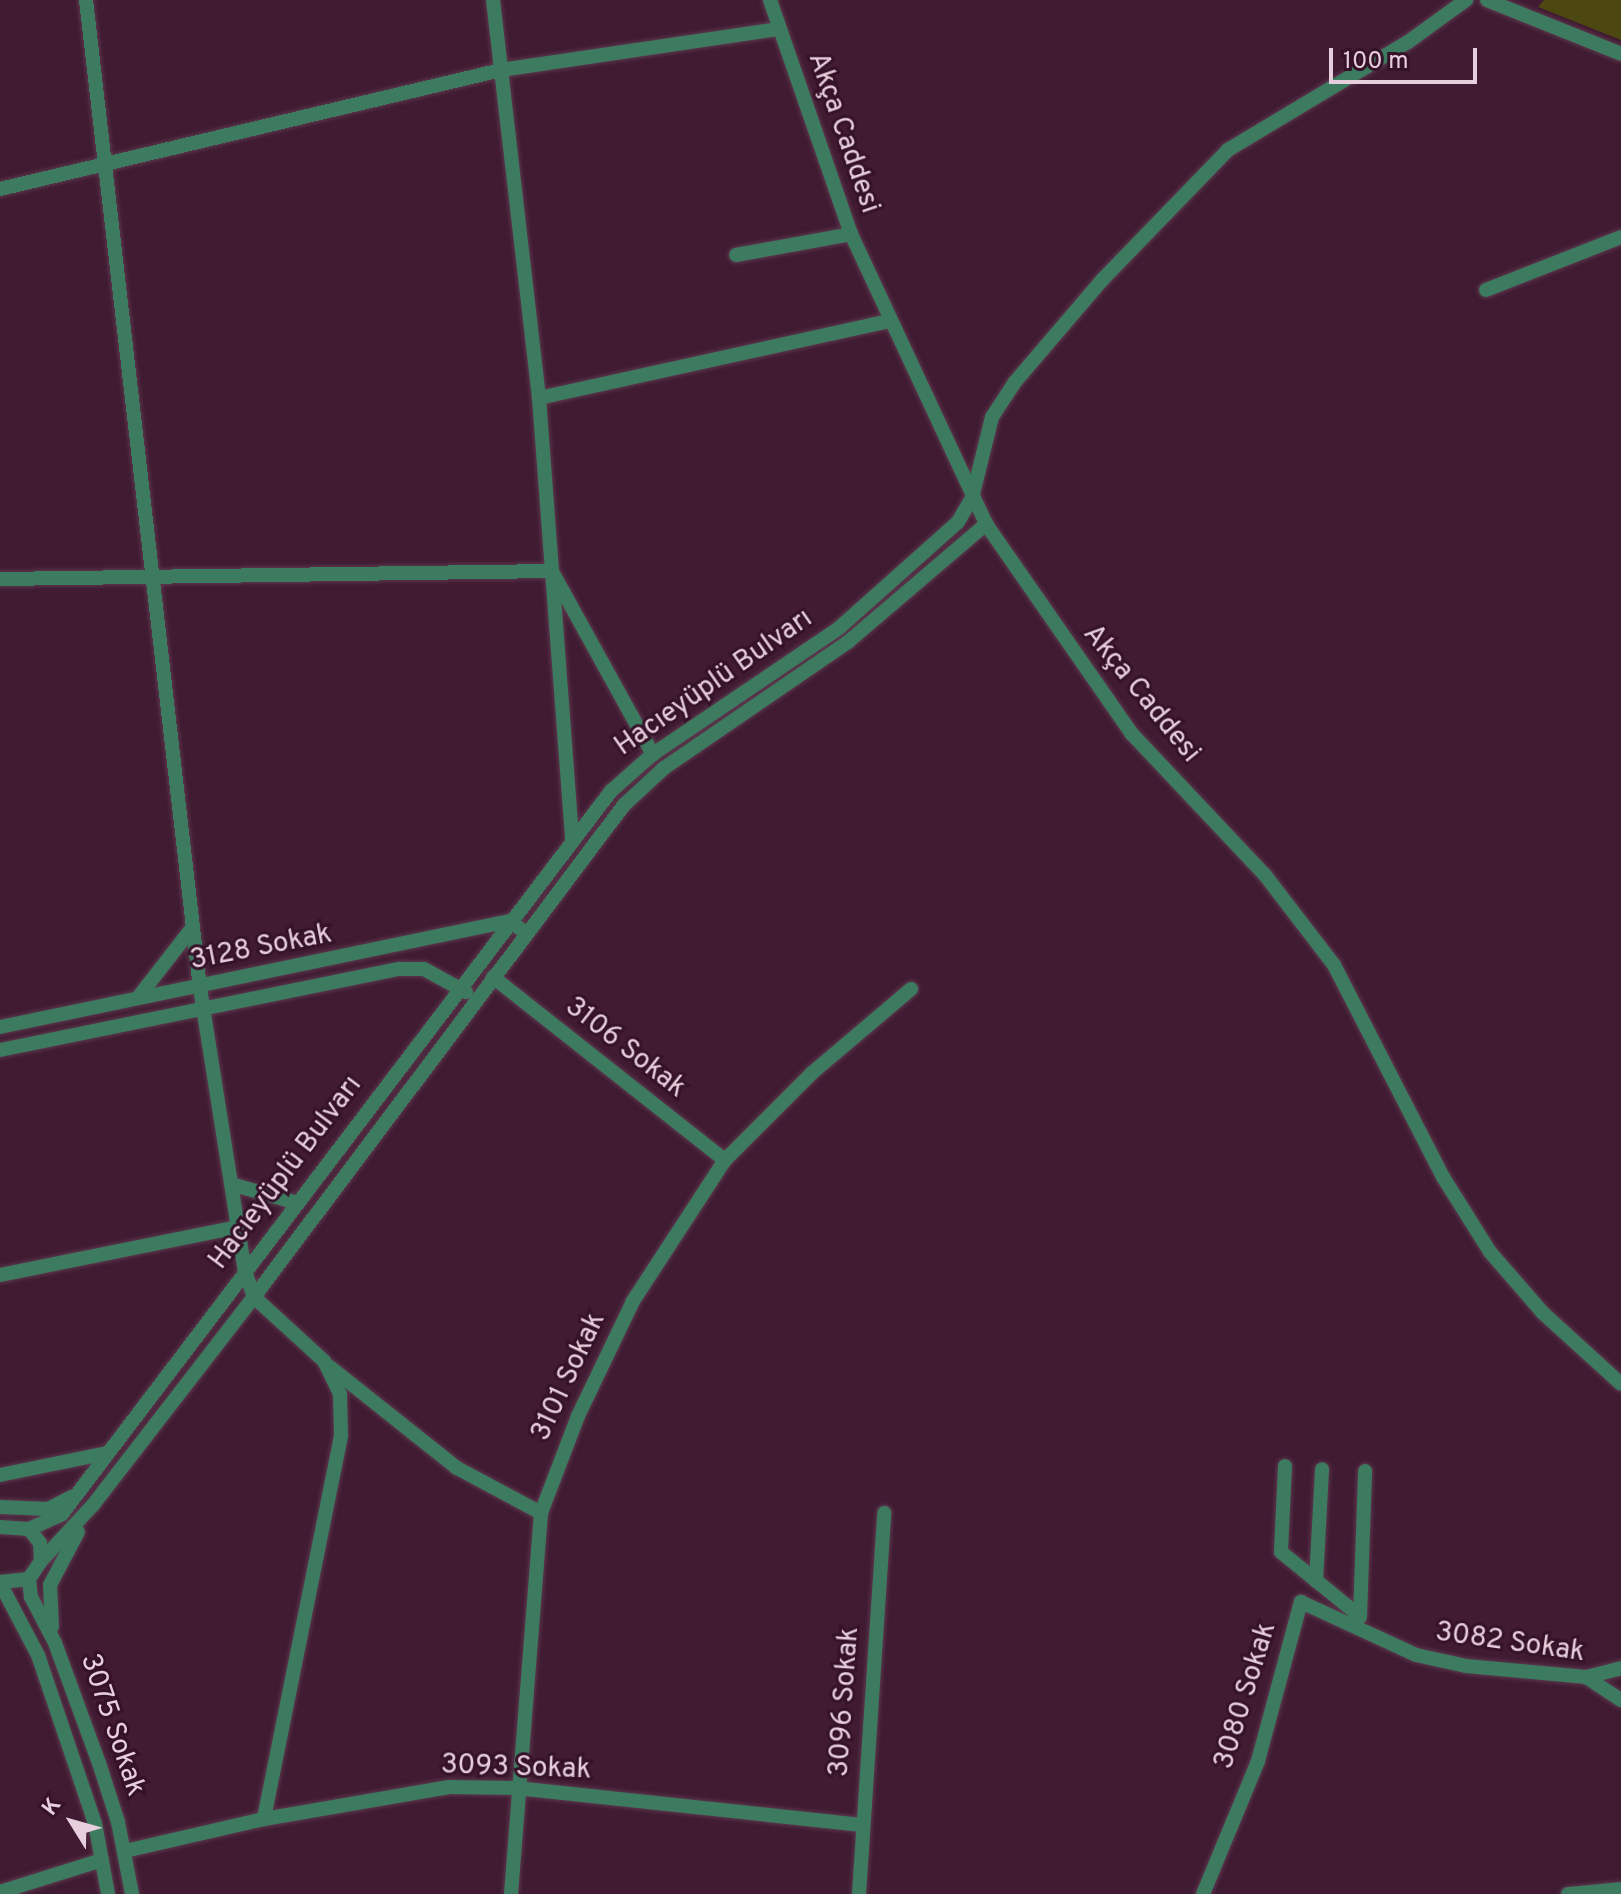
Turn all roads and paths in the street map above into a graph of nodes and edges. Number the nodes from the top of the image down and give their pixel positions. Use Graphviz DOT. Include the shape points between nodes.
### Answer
graph roads {
  1 [pos="86,0"];
  2 [pos="493,0"];
  3 [pos="770,0"];
  4 [pos="1466,0"];
  5 [pos="1487,0"];
  6 [pos="779,29"];
  7 [pos="1621,54"];
  8 [pos="501,70"];
  9 [pos="104,164"];
  10 [pos="0,189"];
  11 [pos="851,234"];
  12 [pos="1621,237"];
  13 [pos="736,255"];
  14 [pos="1486,290"];
  15 [pos="888,321"];
  16 [pos="539,398"];
  17 [pos="972,498"];
  18 [pos="986,524"];
  19 [pos="552,571"];
  20 [pos="156,578"];
  21 [pos="0,579"];
  22 [pos="839,628"];
  23 [pos="848,642"];
  24 [pos="653,754"];
  25 [pos="572,840"];
  26 [pos="510,921"];
  27 [pos="193,927"];
  28 [pos="527,934"];
  29 [pos="493,977"];
  30 [pos="200,988"];
  31 [pos="460,988"];
  32 [pos="911,989"];
  33 [pos="135,998"];
  34 [pos="476,999"];
  35 [pos="204,1011"];
  36 [pos="0,1027"];
  37 [pos="1,1046"];
  38 [pos="725,1160"];
  39 [pos="234,1185"];
  40 [pos="297,1203"];
  41 [pos="239,1227"];
  42 [pos="245,1271"];
  43 [pos="0,1275"];
  44 [pos="254,1297"];
  45 [pos="324,1361"];
  46 [pos="1621,1384"];
  47 [pos="107,1453"];
  48 [pos="1285,1466"];
  49 [pos="1322,1469"];
  50 [pos="1365,1471"];
  51 [pos="0,1475"];
  52 [pos="81,1488"];
  53 [pos="93,1505"];
  54 [pos="0,1507"];
  55 [pos="541,1513"];
  56 [pos="884,1513"];
  57 [pos="1,1525"];
  58 [pos="29,1529"];
  59 [pos="41,1561"];
  60 [pos="29,1579"];
  61 [pos="1316,1581"];
  62 [pos="0,1583"];
  63 [pos="1301,1602"];
  64 [pos="1357,1614"];
  65 [pos="1374,1637"];
  66 [pos="55,1643"];
  67 [pos="1621,1668"];
  68 [pos="1586,1677"];
  69 [pos="1621,1700"];
  70 [pos="516,1788"];
  71 [pos="264,1819"];
  72 [pos="862,1825"];
  73 [pos="125,1851"];
  74 [pos="102,1860"];
  75 [pos="1621,1889"];
  76 [pos="0,1892"];
  77 [pos="108,1894"];
  78 [pos="132,1894"];
  79 [pos="511,1894"];
  80 [pos="859,1894"];
  81 [pos="1203,1894"];
  82 [pos="1568,1894"];
  1 -- 9 [label="street"];
  2 -- 8 [label="street"];
  3 -- 6 [label="street, Akça Caddesi"];
  4 -- 17 [label="street, Hacıeyüplü Bulvarı" via="1348,80 1259,127 1202,174 1015,382 983,441"];
  5 -- 7 [label="street"];
  6 -- 8 [label="street"];
  6 -- 11 [label="street, Akça Caddesi"];
  8 -- 9 [label="street"];
  8 -- 16 [label="street"];
  9 -- 10 [label="street"];
  9 -- 20 [label="street"];
  11 -- 13 [label="street"];
  11 -- 15 [label="street, Akça Caddesi"];
  12 -- 14 [label="street"];
  15 -- 16 [label="street"];
  15 -- 17 [label="street, Akça Caddesi"];
  16 -- 19 [label="street"];
  17 -- 18 [label="street, Akça Caddesi"];
  17 -- 22 [label="street, Hacıeyüplü Bulvarı" via="942,538"];
  18 -- 23 [label="street, Hacıeyüplü Bulvarı"];
  18 -- 46 [label="street, Akça Caddesi" via="1132,734 1265,875 1334,965 1443,1177 1490,1252 1543,1313"];
  19 -- 20 [label="street"];
  19 -- 24 [label="street"];
  19 -- 25 [label="street"];
  20 -- 21 [label="street"];
  20 -- 27 [label="street"];
  22 -- 23 [label="street"];
  22 -- 24 [label="street, Hacıeyüplü Bulvarı"];
  23 -- 28 [label="street, Hacıeyüplü Bulvarı" via="637,791"];
  24 -- 25 [label="street, Hacıeyüplü Bulvarı" via="611,791"];
  25 -- 26 [label="street, Hacıeyüplü Bulvarı"];
  26 -- 28 [label="street"];
  26 -- 30 [label="street, 3128 Sokak"];
  26 -- 31 [label="street, Hacıeyüplü Bulvarı"];
  27 -- 30 [label="street"];
  27 -- 33 [label="street" via="152,985"];
  28 -- 29 [label="street, Hacıeyüplü Bulvarı"];
  29 -- 34 [label="street, Hacıeyüplü Bulvarı"];
  29 -- 38 [label="street, 3106 Sokak"];
  30 -- 33 [label="street, 3128 Sokak"];
  30 -- 35 [label="street"];
  31 -- 34 [label="street, 3128 Sokak"];
  31 -- 35 [label="street, 3128 Sokak" via="412,968"];
  31 -- 40 [label="street, Hacıeyüplü Bulvarı"];
  32 -- 38 [label="street, 3101 Sokak" via="812,1073"];
  33 -- 36 [label="street, 3128 Sokak"];
  34 -- 44 [label="street, Hacıeyüplü Bulvarı"];
  35 -- 37 [label="street, 3128 Sokak"];
  35 -- 39 [label="street"];
  38 -- 55 [label="street, 3101 Sokak" via="633,1301 578,1416"];
  39 -- 40 [label="street"];
  39 -- 41 [label="street"];
  40 -- 42 [label="street, Hacıeyüplü Bulvarı"];
  41 -- 42 [label="street"];
  41 -- 43 [label="street"];
  42 -- 44 [label="street"];
  42 -- 47 [label="street, Hacıeyüplü Bulvarı"];
  44 -- 45 [label="street"];
  44 -- 53 [label="street, Hacıeyüplü Bulvarı"];
  45 -- 55 [label="street" via="428,1448"];
  45 -- 71 [label="street" via="340,1394 341,1436"];
  47 -- 51 [label="street"];
  47 -- 52 [label="street, Hacıeyüplü Bulvarı"];
  48 -- 61 [label="street" via="1281,1552"];
  49 -- 61 [label="street"];
  50 -- 64 [label="street"];
  52 -- 54 [label="street" via="48,1509"];
  52 -- 58 [label="street, Hacıeyüplü Bulvarı" via="59,1517"];
  53 -- 59 [label="street, Hacıeyüplü Bulvarı"];
  53 -- 66 [label="street" via="52,1577 48,1604"];
  55 -- 70 [label="street, 3101 Sokak"];
  56 -- 72 [label="street, 3096 Sokak"];
  57 -- 58 [label="street"];
  58 -- 59 [label="street" via="40,1543"];
  59 -- 60 [label="street, Hacıeyüplü Bulvarı"];
  60 -- 62 [label="street"];
  60 -- 66 [label="street, 3075 Sokak" via="31,1597"];
  61 -- 64 [label="street"];
  62 -- 74 [label="street, 3075 Sokak" via="38,1655 95,1823"];
  63 -- 65 [label="street, 3082 Sokak"];
  63 -- 81 [label="street, 3080 Sokak" via="1258,1761"];
  64 -- 65 [label="street"];
  65 -- 68 [label="street, 3082 Sokak" via="1416,1655 1466,1666"];
  66 -- 73 [label="street, 3075 Sokak"];
  67 -- 68 [label="street"];
  68 -- 69 [label="street, 3082 Sokak"];
  70 -- 71 [label="street, 3093 Sokak" via="449,1787"];
  70 -- 72 [label="street, 3093 Sokak"];
  70 -- 79 [label="street, 3101 Sokak"];
  71 -- 73 [label="street, 3093 Sokak"];
  72 -- 80 [label="street, 3096 Sokak"];
  73 -- 78 [label="street, 3075 Sokak"];
  74 -- 76 [label="street"];
  74 -- 77 [label="street, 3075 Sokak"];
  75 -- 82 [label="street"];
}
